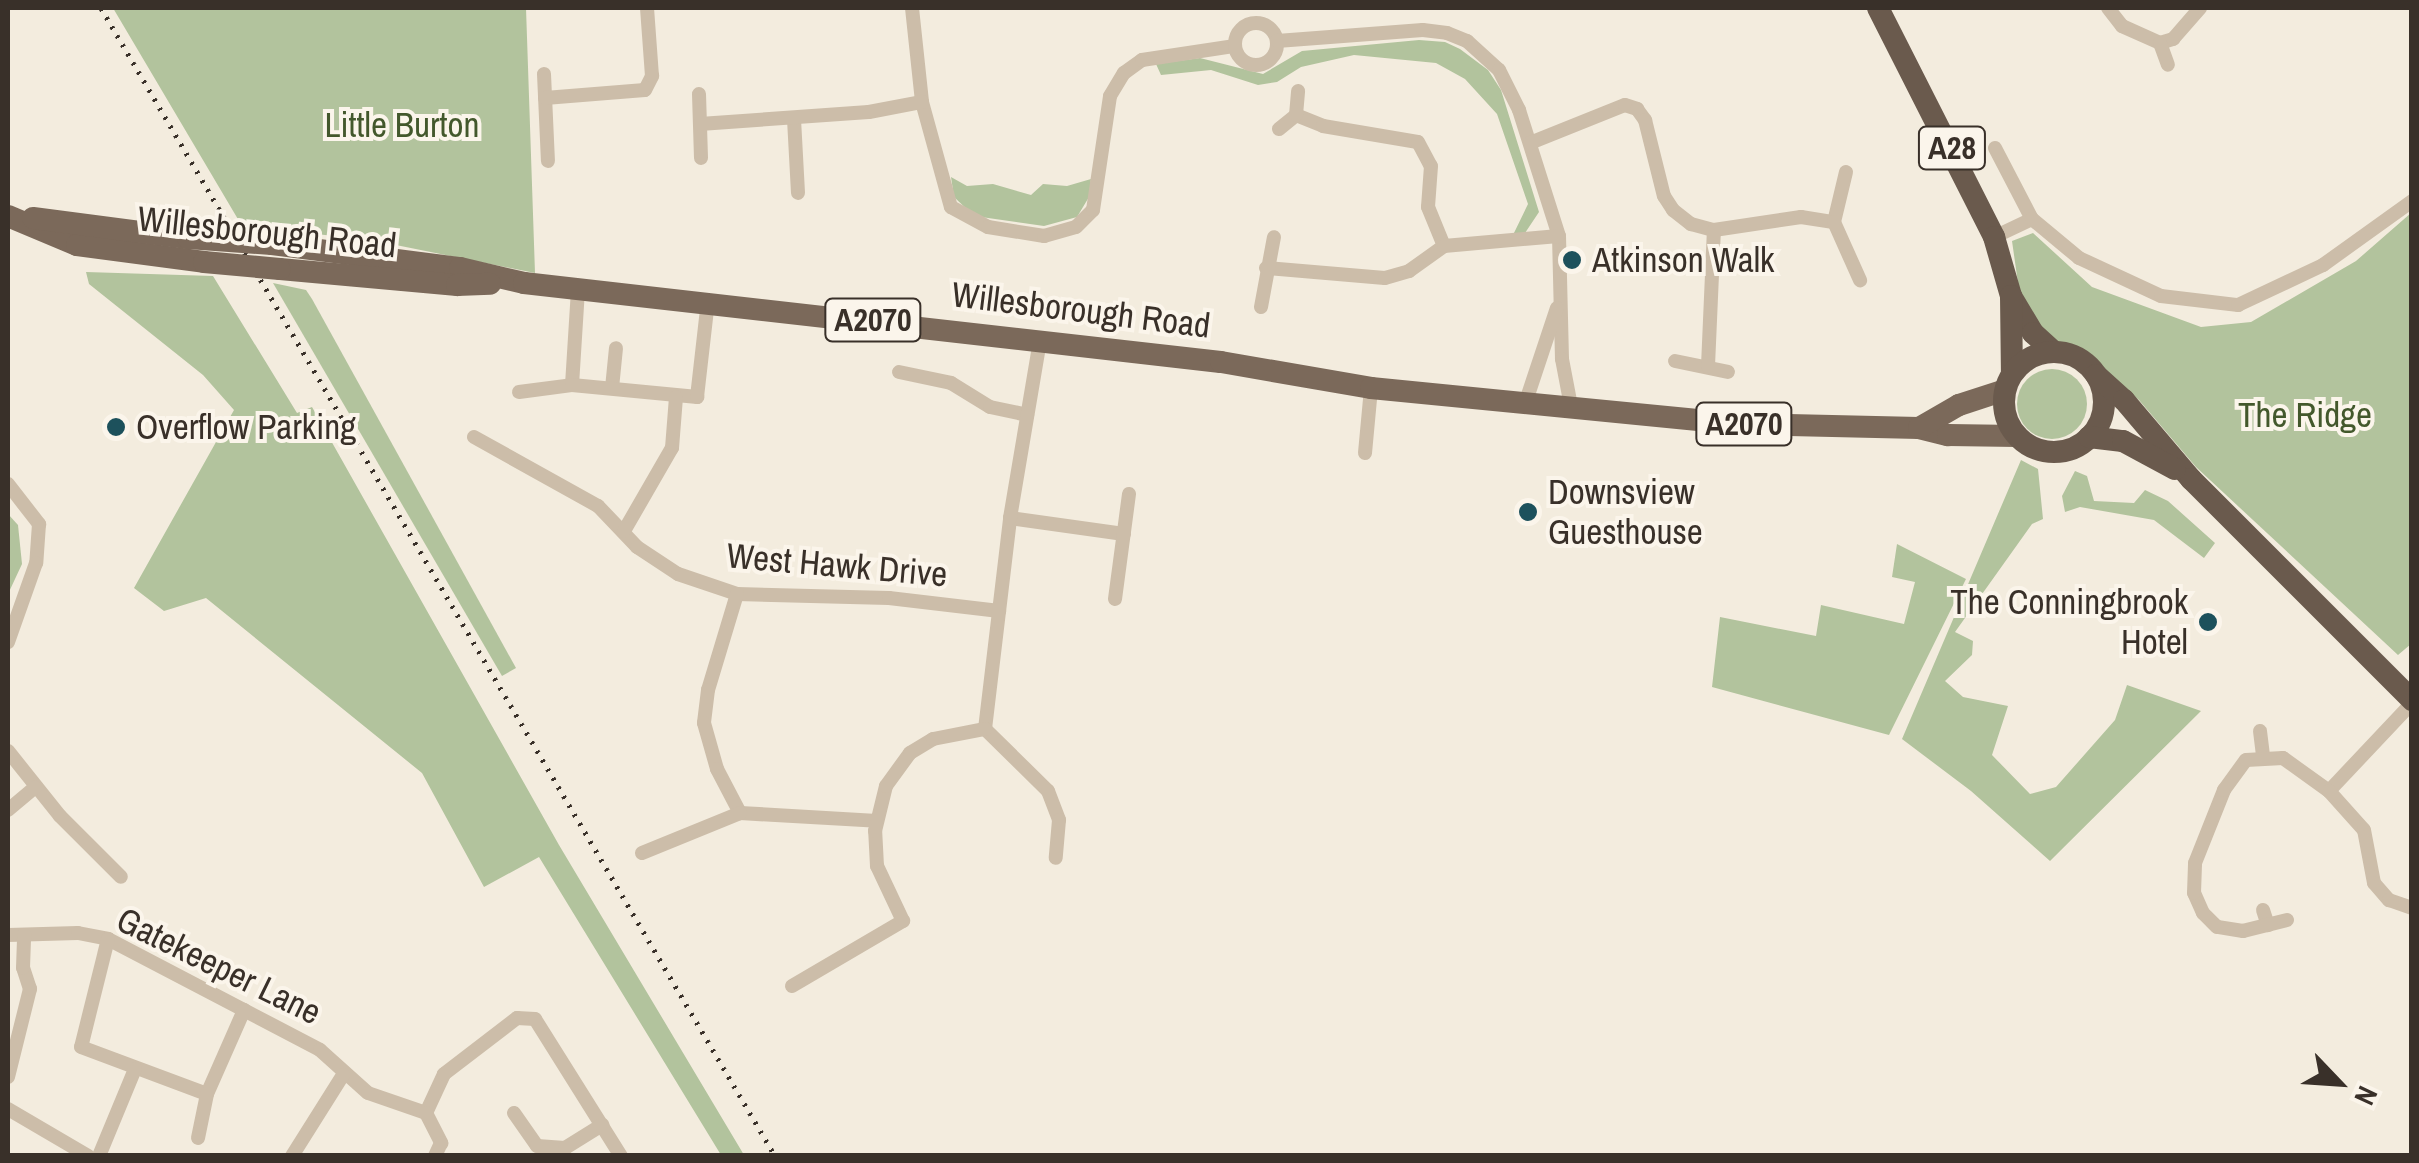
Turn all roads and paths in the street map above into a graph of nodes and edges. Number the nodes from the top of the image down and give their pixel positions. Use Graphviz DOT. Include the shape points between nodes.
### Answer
graph roads {
  1 [pos="647,8"];
  2 [pos="912,8"];
  3 [pos="1878,8"];
  4 [pos="2108,8"];
  5 [pos="2200,8"];
  6 [pos="1254,15"];
  7 [pos="1278,41"];
  8 [pos="2160,43"];
  9 [pos="1235,46"];
  10 [pos="2168,65"];
  11 [pos="544,74"];
  12 [pos="1298,92"];
  13 [pos="699,94"];
  14 [pos="545,98"];
  15 [pos="922,102"];
  16 [pos="1296,115"];
  17 [pos="794,118"];
  18 [pos="700,124"];
  19 [pos="1279,129"];
  20 [pos="1530,142"];
  21 [pos="1995,148"];
  22 [pos="701,158"];
  23 [pos="548,161"];
  24 [pos="1846,172"];
  25 [pos="798,193"];
  26 [pos="2412,201"];
  27 [pos="8,216"];
  28 [pos="2032,220"];
  29 [pos="1834,222"];
  30 [pos="1714,230"];
  31 [pos="1559,236"];
  32 [pos="1274,237"];
  33 [pos="1994,237"];
  34 [pos="1444,246"];
  35 [pos="1266,268"];
  36 [pos="1860,280"];
  37 [pos="524,283"];
  38 [pos="578,289"];
  39 [pos="2011,296"];
  40 [pos="708,301"];
  41 [pos="1558,303"];
  42 [pos="1261,307"];
  43 [pos="1040,341"];
  44 [pos="616,348"];
  45 [pos="2052,352"];
  46 [pos="1675,361"];
  47 [pos="1708,366"];
  48 [pos="899,372"];
  49 [pos="1728,372"];
  50 [pos="2096,375"];
  51 [pos="2008,382"];
  52 [pos="572,384"];
  53 [pos="612,388"];
  54 [pos="1371,388"];
  55 [pos="519,392"];
  56 [pos="676,396"];
  57 [pos="1526,401"];
  58 [pos="1570,406"];
  59 [pos="1027,415"];
  60 [pos="1919,428"];
  61 [pos="2017,436"];
  62 [pos="474,437"];
  63 [pos="2090,437"];
  64 [pos="1365,453"];
  65 [pos="2191,479"];
  66 [pos="8,484"];
  67 [pos="1130,494"];
  68 [pos="1010,518"];
  69 [pos="624,531"];
  70 [pos="1124,534"];
  71 [pos="737,594"];
  72 [pos="1115,599"];
  73 [pos="999,612"];
  74 [pos="8,642"];
  75 [pos="2412,701"];
  76 [pos="985,729"];
  77 [pos="2260,731"];
  78 [pos="8,751"];
  79 [pos="2263,756"];
  80 [pos="35,787"];
  81 [pos="2329,790"];
  82 [pos="8,810"];
  83 [pos="740,813"];
  84 [pos="877,821"];
  85 [pos="642,853"];
  86 [pos="1056,858"];
  87 [pos="121,877"];
  88 [pos="2412,908"];
  89 [pos="2288,920"];
  90 [pos="8,935"];
  91 [pos="24,935"];
  92 [pos="108,939"];
  93 [pos="792,986"];
  94 [pos="244,1010"];
  95 [pos="135,1070"];
  96 [pos="344,1075"];
  97 [pos="8,1076"];
  98 [pos="207,1094"];
  99 [pos="8,1109"];
  100 [pos="426,1113"];
  101 [pos="514,1113"];
  102 [pos="602,1125"];
  103 [pos="198,1138"];
  104 [pos="88,1156"];
  105 [pos="99,1156"];
  106 [pos="292,1156"];
  107 [pos="435,1156"];
  108 [pos="620,1156"];
  1 -- 14 [label="street" via="652,76 645,90"];
  2 -- 15 [label="street"];
  3 -- 33 [label="highway, A28"];
  4 -- 8 [label="street" via="2122,26"];
  5 -- 8 [label="street" via="2173,39"];
  6 -- 7 [label="street"];
  6 -- 9 [label="street"];
  7 -- 9 [label="street" via="1273,57 1258,65 1242,60"];
  7 -- 20 [label="street" via="1447,33 1499,70"];
  8 -- 10 [label="street"];
  9 -- 15 [label="street" via="1142,60 1124,73 1110,96 1096,204 1061,234 988,228 950,207"];
  11 -- 14 [label="street"];
  12 -- 16 [label="street"];
  13 -- 18 [label="street"];
  14 -- 23 [label="street"];
  15 -- 17 [label="street"];
  16 -- 19 [label="street"];
  16 -- 34 [label="street" via="1418,142 1431,166 1428,207"];
  17 -- 18 [label="street"];
  17 -- 25 [label="street"];
  18 -- 22 [label="street"];
  20 -- 30 [label="street" via="1625,105 1637,109 1664,196 1690,224"];
  20 -- 31 [label="street"];
  21 -- 28 [label="street"];
  24 -- 29 [label="street"];
  26 -- 28 [label="street" via="2323,265 2238,305 2161,296 2079,258"];
  27 -- 37 [label="main road, Willesborough Road / A2070, bridge" via="460,268"];
  27 -- 37 [label="main road, Willesborough Road / A2070, bridge" via="76,245 204,262 457,285"];
  28 -- 33 [label="street"];
  29 -- 30 [label="street" via="1801,217"];
  29 -- 36 [label="street"];
  30 -- 47 [label="street"];
  31 -- 34 [label="street"];
  31 -- 41 [label="street"];
  32 -- 35 [label="street"];
  33 -- 39 [label="highway, A28"];
  34 -- 35 [label="street" via="1409,271 1385,278"];
  35 -- 42 [label="street"];
  37 -- 38 [label="main road, Willesborough Road / A2070"];
  38 -- 40 [label="main road, Willesborough Road / A2070"];
  38 -- 52 [label="street"];
  39 -- 45 [label="highway, A28"];
  39 -- 51 [label="highway, A28"];
  40 -- 43 [label="main road, Willesborough Road / A2070"];
  40 -- 56 [label="street" via="697,397"];
  41 -- 57 [label="street"];
  41 -- 58 [label="street"];
  43 -- 54 [label="main road, Willesborough Road / A2070"];
  43 -- 59 [label="street"];
  44 -- 53 [label="street"];
  45 -- 50 [label="highway" via="2070,354"];
  45 -- 51 [label="highway" via="2036,354"];
  46 -- 47 [label="street"];
  47 -- 49 [label="street"];
  48 -- 59 [label="street" via="951,383 990,408"];
  50 -- 63 [label="highway" via="2104,407"];
  50 -- 65 [label="highway"];
  51 -- 60 [label="main road"];
  51 -- 61 [label="highway" via="2004,406"];
  52 -- 53 [label="street"];
  52 -- 55 [label="street"];
  53 -- 56 [label="street"];
  54 -- 57 [label="main road, Willesborough Road / A2070"];
  54 -- 64 [label="street"];
  56 -- 69 [label="street" via="672,448"];
  57 -- 58 [label="main road, Willesborough Road / A2070"];
  58 -- 60 [label="main road, A2070" via="1742,424"];
  59 -- 68 [label="street"];
  60 -- 61 [label="main road, A2070" via="1948,436"];
  61 -- 63 [label="highway" via="2053,452"];
  62 -- 69 [label="street, West Hawk Drive" via="598,506"];
  63 -- 65 [label="highway" via="2123,441"];
  65 -- 75 [label="highway"];
  66 -- 74 [label="street" via="40,524 36,563"];
  67 -- 70 [label="street"];
  68 -- 70 [label="street"];
  68 -- 73 [label="street"];
  69 -- 71 [label="street, West Hawk Drive" via="658,564"];
  70 -- 72 [label="street"];
  71 -- 73 [label="street, West Hawk Drive" via="908,600"];
  71 -- 83 [label="street" via="704,722 717,769"];
  73 -- 76 [label="street"];
  75 -- 81 [label="street"];
  76 -- 84 [label="street" via="933,738 910,753 886,786"];
  76 -- 86 [label="street" via="1048,792 1060,820"];
  77 -- 79 [label="street"];
  78 -- 80 [label="street, Gatekeeper Lane"];
  79 -- 81 [label="street" via="2294,762"];
  79 -- 89 [label="street" via="2232,772 2191,880 2203,913 2217,927 2243,931 2266,918"];
  80 -- 82 [label="street"];
  80 -- 87 [label="street, Gatekeeper Lane"];
  81 -- 88 [label="street" via="2364,830 2381,892"];
  83 -- 84 [label="street"];
  83 -- 85 [label="street"];
  84 -- 93 [label="street" via="877,866 902,922"];
  90 -- 91 [label="street, Gatekeeper Lane"];
  91 -- 92 [label="street, Gatekeeper Lane"];
  91 -- 97 [label="street" via="30,989"];
  92 -- 94 [label="street, Gatekeeper Lane"];
  92 -- 95 [label="street" via="81,1047"];
  94 -- 96 [label="street, Gatekeeper Lane" via="320,1050"];
  94 -- 98 [label="street"];
  95 -- 98 [label="street"];
  95 -- 105 [label="street"];
  96 -- 100 [label="street, Gatekeeper Lane" via="368,1093"];
  96 -- 106 [label="street"];
  98 -- 103 [label="street"];
  99 -- 104 [label="street"];
  100 -- 102 [label="street" via="444,1074 517,1018 534,1019"];
  100 -- 107 [label="street" via="441,1144"];
  101 -- 102 [label="street" via="537,1146 565,1148"];
  102 -- 108 [label="street"];
}
